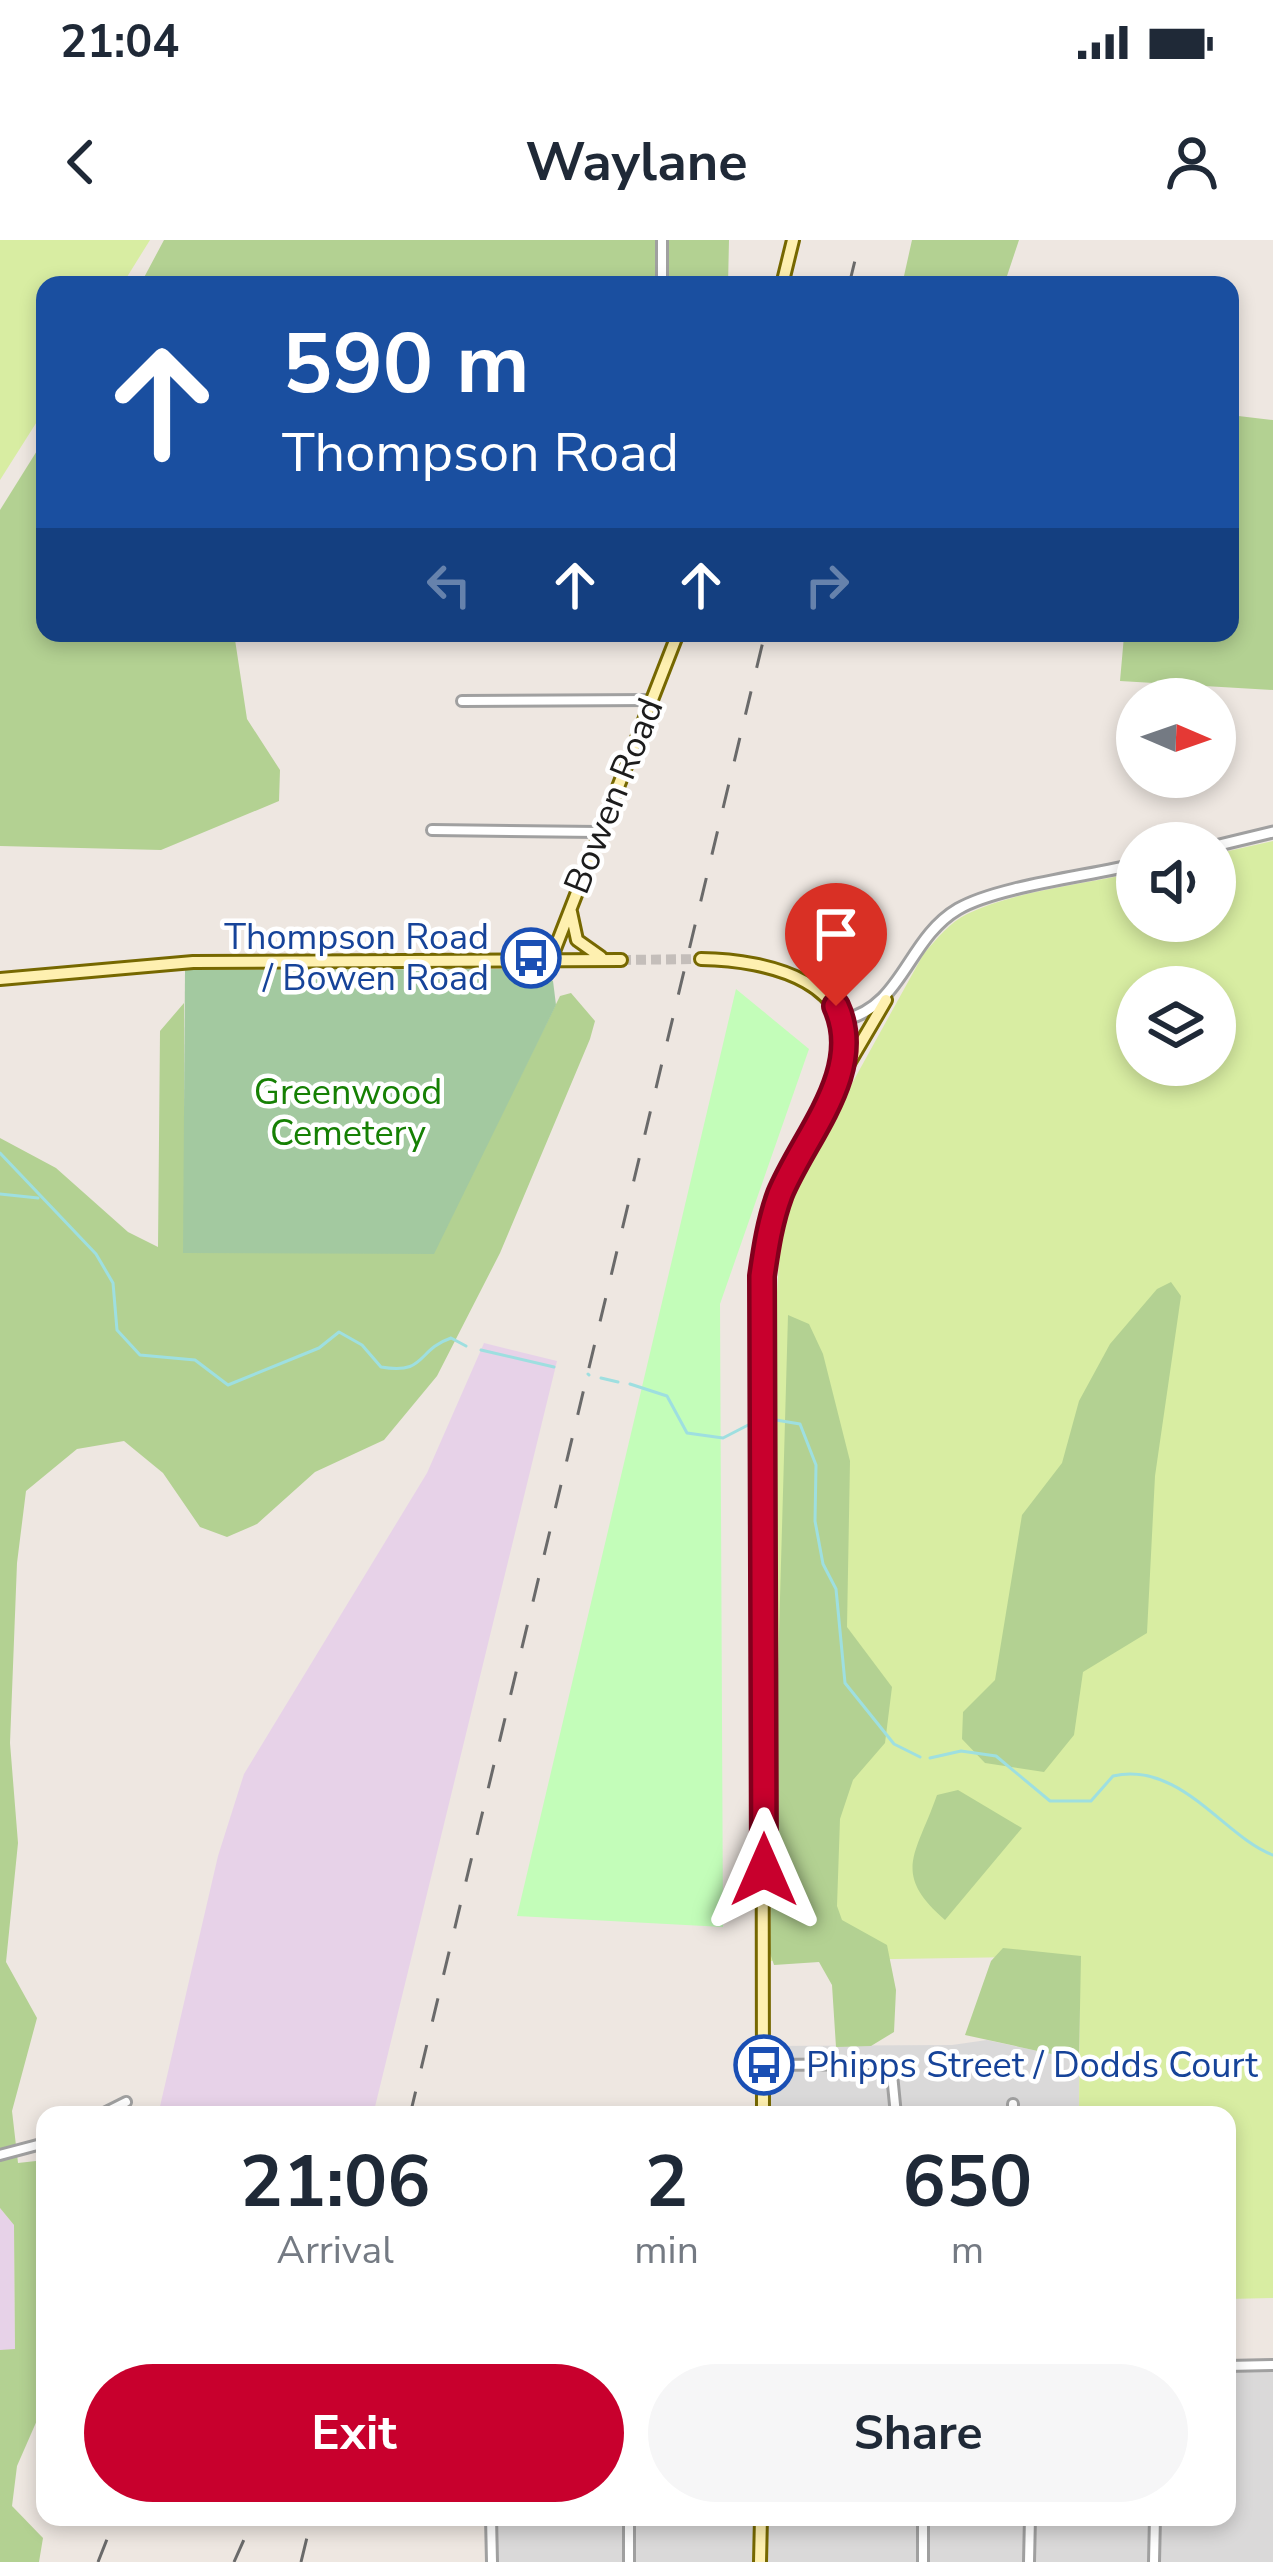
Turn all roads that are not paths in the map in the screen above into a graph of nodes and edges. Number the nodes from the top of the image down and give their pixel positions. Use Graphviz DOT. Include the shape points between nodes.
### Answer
graph roads {
  1 [pos="662,240"];
  2 [pos="793,240"];
  3 [pos="662,276"];
  4 [pos="784,276"];
  5 [pos="675,642"];
  6 [pos="652,700"];
  7 [pos="462,701"];
  8 [pos="432,830"];
  9 [pos="598,832"];
  10 [pos="1273,832"];
  11 [pos="1236,841"];
  12 [pos="1116,869"];
  13 [pos="576,891"];
  14 [pos="551,959"];
  15 [pos="701,959"];
  16 [pos="0,979"];
  17 [pos="886,1000"];
  18 [pos="843,1020"];
  19 [pos="834,1091"];
  20 [pos="764,2065"];
  21 [pos="125,2102"];
  22 [pos="117,2106"];
  23 [pos="763,2106"];
  24 [pos="895,2106"];
  25 [pos="36,2145"];
  26 [pos="0,2155"];
  27 [pos="1273,2365"];
  28 [pos="1236,2366"];
  29 [pos="491,2526"];
  30 [pos="629,2526"];
  31 [pos="761,2526"];
  32 [pos="923,2526"];
  33 [pos="1030,2526"];
  34 [pos="1154,2526"];
  35 [pos="492,2562"];
  36 [pos="629,2562"];
  37 [pos="760,2562"];
  38 [pos="923,2562"];
  39 [pos="1029,2562"];
  40 [pos="1154,2562"];
  1 -- 3 [label="street"];
  2 -- 4 [label="main road"];
  5 -- 6 [label="main road, Bowen Road"];
  6 -- 7 [label="street"];
  6 -- 9 [label="main road, Bowen Road"];
  8 -- 9 [label="street"];
  9 -- 13 [label="main road, Bowen Road"];
  10 -- 11 [label="street"];
  12 -- 17 [label="street" via="960,908 923,938"];
  13 -- 14 [label="main road, Bowen Road"];
  13 -- 14 [label="main road" via="577,940 596,956 618,960"];
  14 -- 16 [label="main road" via="208,962"];
  15 -- 18 [label="main road" via="794,974 825,994"];
  17 -- 18 [label="street"];
  17 -- 19 [label="main road"];
  18 -- 19 [label="main road" via="844,1060"];
  19 -- 20 [label="main road" via="778,1200 762,1276"];
  20 -- 23 [label="main road"];
  20 -- 24 [label="street" via="891,2064"];
  21 -- 22 [label="street"];
  25 -- 26 [label="street"];
  27 -- 28 [label="street"];
  29 -- 35 [label="street"];
  30 -- 36 [label="street"];
  31 -- 37 [label="main road"];
  32 -- 38 [label="street"];
  33 -- 39 [label="street"];
  34 -- 40 [label="street"];
}
